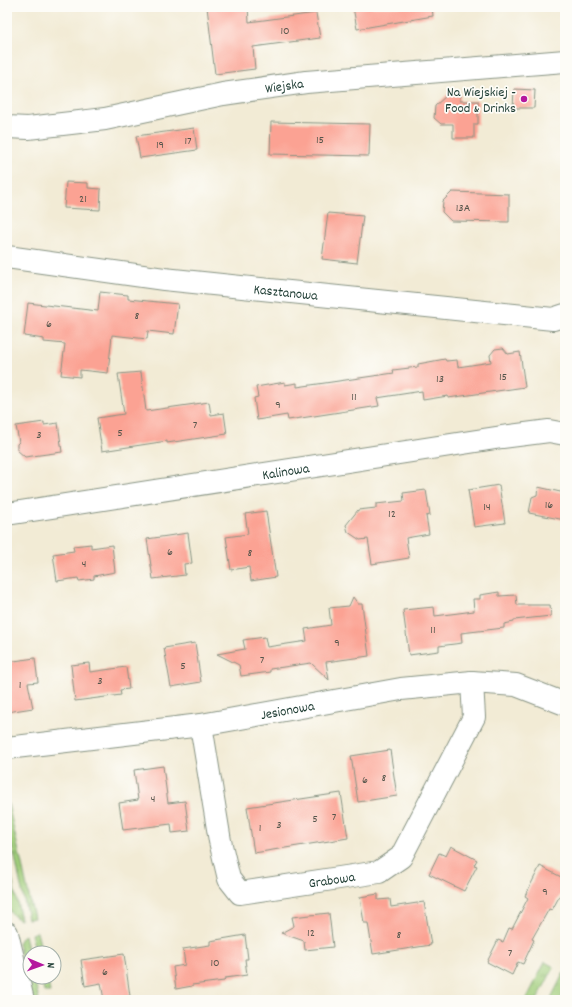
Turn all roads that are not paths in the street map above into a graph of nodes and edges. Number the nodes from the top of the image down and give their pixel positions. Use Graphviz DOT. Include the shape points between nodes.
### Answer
graph roads {
  1 [pos="565,61"];
  2 [pos="7,127"];
  3 [pos="7,257"];
  4 [pos="565,315"];
  5 [pos="565,434"];
  6 [pos="7,514"];
  7 [pos="472,682"];
  8 [pos="565,704"];
  9 [pos="201,725"];
  10 [pos="7,748"];
  11 [pos="7,933"];
  12 [pos="23,1000"];
  1 -- 2 [label="street, Wiejska" via="306,82 223,94 105,119 28,128"];
  3 -- 4 [label="street, Kasztanowa" via="164,278 537,318 553,319"];
  5 -- 6 [label="street, Kalinowa" via="549,430"];
  7 -- 8 [label="street, Jesionowa" via="516,685"];
  7 -- 9 [label="street, Jesionowa" via="401,689"];
  7 -- 9 [label="street, Grabowa" via="474,717 401,857 379,872 240,893 228,879"];
  9 -- 10 [label="street, Jesionowa"];
  11 -- 12 [label="street"];
}
